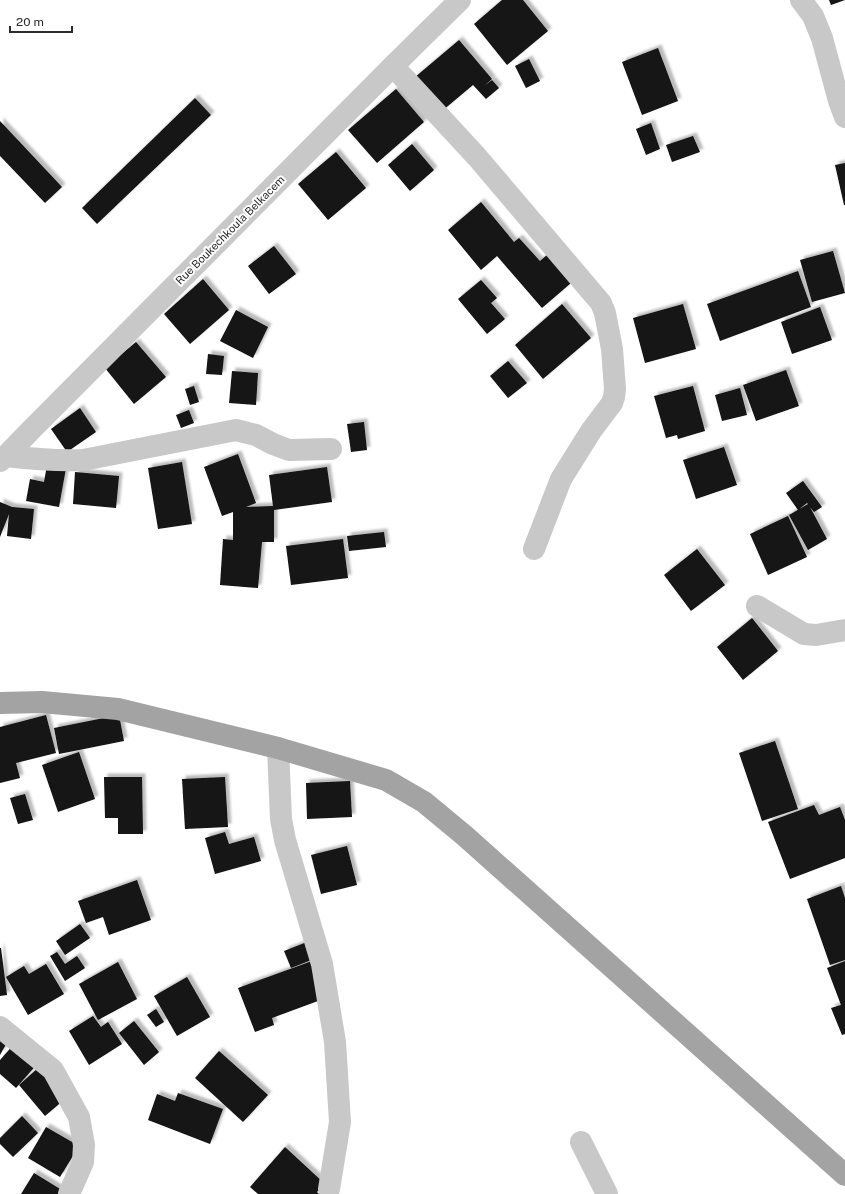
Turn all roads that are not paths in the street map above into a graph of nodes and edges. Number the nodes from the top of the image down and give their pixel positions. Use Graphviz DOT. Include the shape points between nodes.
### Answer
graph roads {
  1 [pos="460,0"];
  2 [pos="801,0"];
  3 [pos="836,53"];
  4 [pos="393,66"];
  5 [pos="845,117"];
  6 [pos="331,449"];
  7 [pos="3,458"];
  8 [pos="534,549"];
  9 [pos="757,606"];
  10 [pos="845,630"];
  11 [pos="0,703"];
  12 [pos="278,748"];
  13 [pos="0,1027"];
  14 [pos="581,1142"];
  15 [pos="845,1175"];
  16 [pos="329,1189"];
  17 [pos="69,1194"];
  18 [pos="606,1194"];
  1 -- 4 [label="street, Rue Boukechkoula Belkacem"];
  2 -- 3 [label="street" via="822,38"];
  3 -- 5 [label="street" via="839,101"];
  4 -- 7 [label="street, Rue Boukechkoula Belkacem"];
  4 -- 8 [label="street" via="477,156 601,303 605,313 612,350 614,397 562,479"];
  6 -- 7 [label="street" via="289,450 256,435 236,430 83,460"];
  9 -- 10 [label="street" via="804,634 816,635"];
  11 -- 12 [label="main road" via="42,702 118,709"];
  12 -- 15 [label="main road" via="386,780 424,802"];
  12 -- 16 [label="street" via="281,819 285,840 322,964 335,1042 340,1122"];
  13 -- 17 [label="street" via="53,1070 79,1117 84,1145 83,1162"];
  14 -- 18 [label="street"];
}
